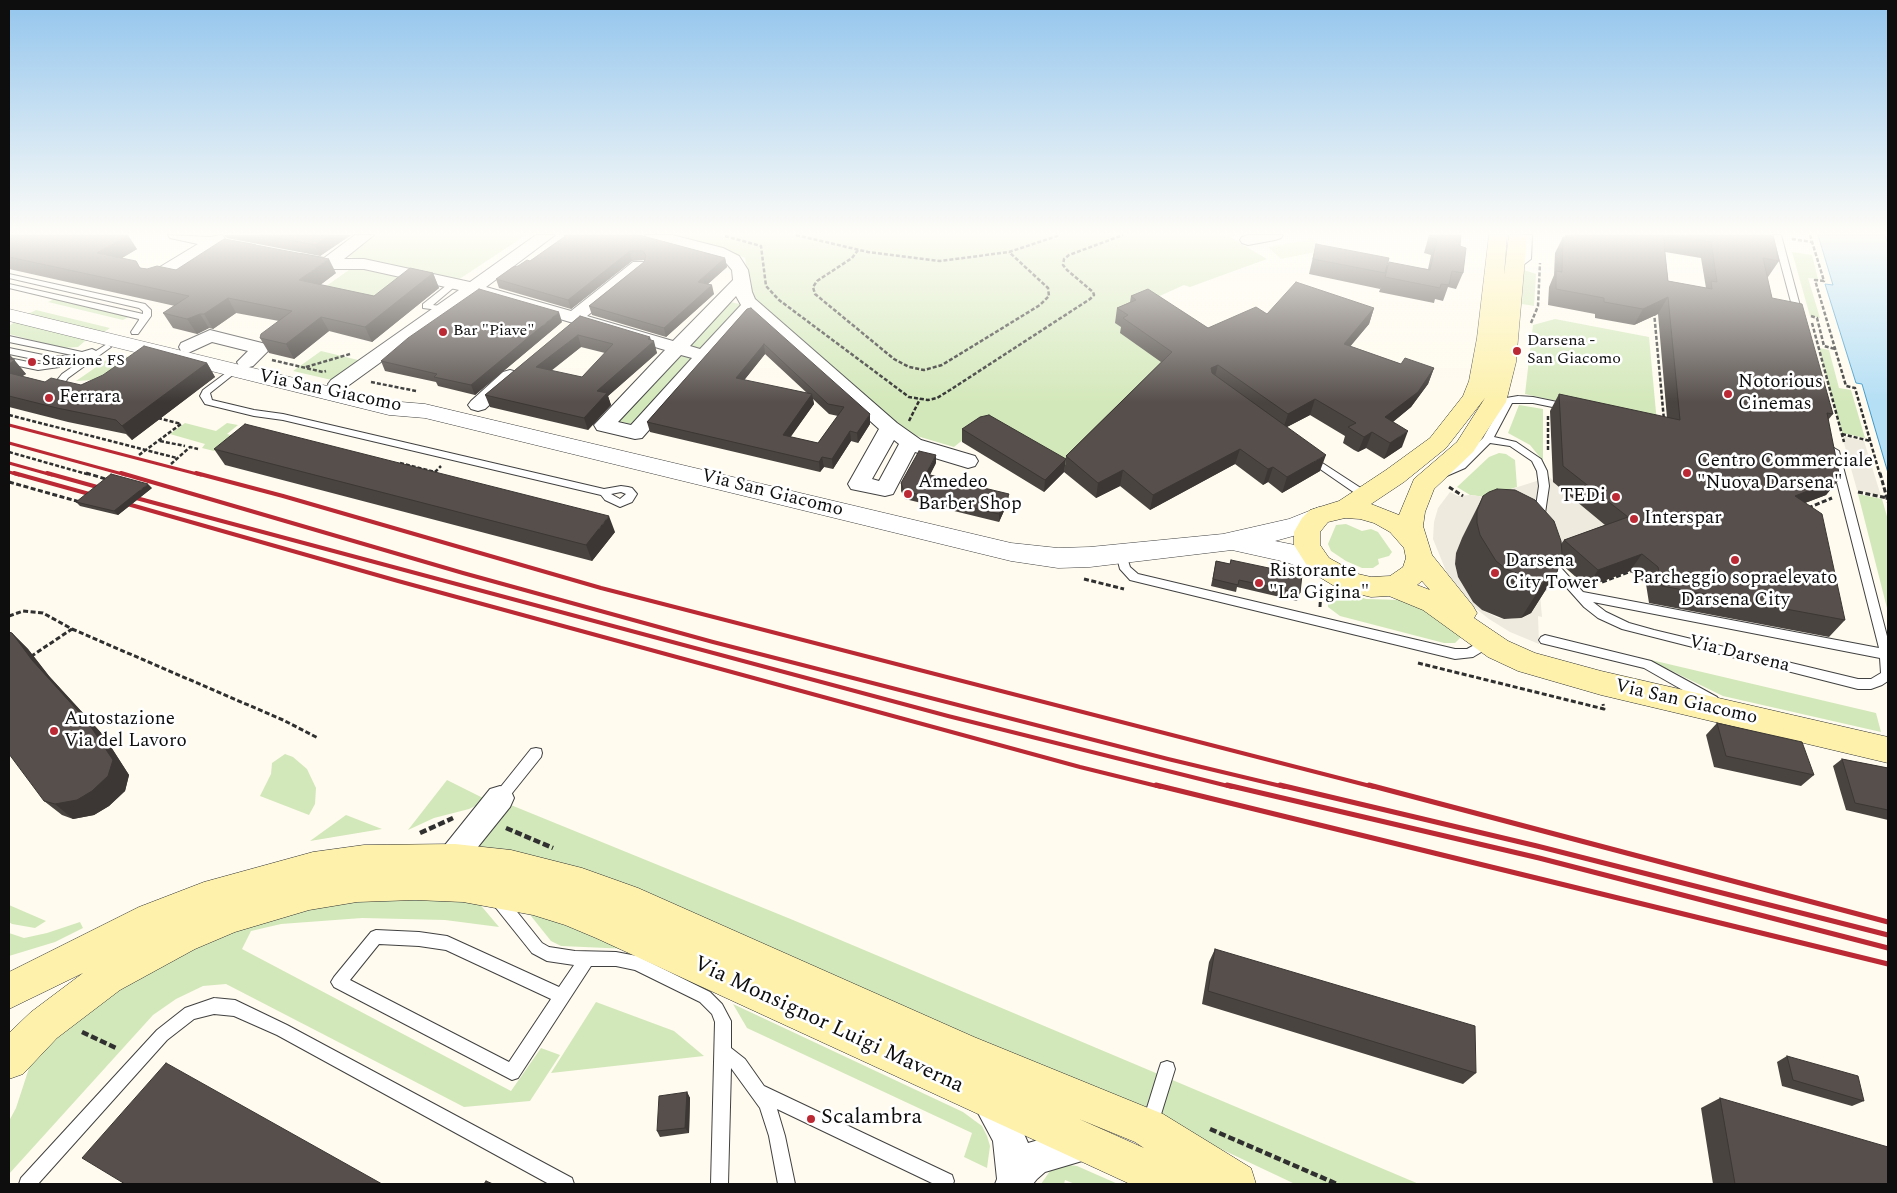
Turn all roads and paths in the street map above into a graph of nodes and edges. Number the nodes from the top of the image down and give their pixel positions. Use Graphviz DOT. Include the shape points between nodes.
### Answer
graph roads {
  1 [pos="30,291"];
  2 [pos="74,291"];
  3 [pos="445,291"];
  4 [pos="469,291"];
  5 [pos="481,291"];
  6 [pos="610,291"];
  7 [pos="732,291"];
  8 [pos="743,291"];
  9 [pos="770,291"];
  10 [pos="814,291"];
  11 [pos="1048,291"];
  12 [pos="1091,291"];
  13 [pos="1493,291"];
  14 [pos="1513,291"];
  15 [pos="1792,291"];
  16 [pos="1818,291"];
  17 [pos="9,298"];
  18 [pos="750,305"];
  19 [pos="443,309"];
  20 [pos="1654,312"];
  21 [pos="9,315"];
  22 [pos="1810,316"];
  23 [pos="574,322"];
  24 [pos="1802,330"];
  25 [pos="126,335"];
  26 [pos="9,339"];
  27 [pos="678,348"];
  28 [pos="9,351"];
  29 [pos="92,352"];
  30 [pos="167,353"];
  31 [pos="704,356"];
  32 [pos="9,361"];
  33 [pos="524,365"];
  34 [pos="240,366"];
  35 [pos="332,388"];
  36 [pos="80,392"];
  37 [pos="478,405"];
  38 [pos="1548,407"];
  39 [pos="1575,409"];
  40 [pos="9,415"];
  41 [pos="151,416"];
  42 [pos="1664,422"];
  43 [pos="890,428"];
  44 [pos="1842,434"];
  45 [pos="159,440"];
  46 [pos="1487,440"];
  47 [pos="1870,440"];
  48 [pos="910,443"];
  49 [pos="1832,445"];
  50 [pos="1845,445"];
  51 [pos="185,446"];
  52 [pos="198,448"];
  53 [pos="146,450"];
  54 [pos="9,452"];
  55 [pos="1302,452"];
  56 [pos="139,455"];
  57 [pos="452,456"];
  58 [pos="177,458"];
  59 [pos="1548,460"];
  60 [pos="968,461"];
  61 [pos="396,462"];
  62 [pos="171,464"];
  63 [pos="114,474"];
  64 [pos="110,480"];
  65 [pos="9,482"];
  66 [pos="102,483"];
  67 [pos="1434,485"];
  68 [pos="604,492"];
  69 [pos="1858,492"];
  70 [pos="1845,493"];
  71 [pos="1366,496"];
  72 [pos="1464,496"];
  73 [pos="87,497"];
  74 [pos="1888,500"];
  75 [pos="82,503"];
  76 [pos="75,507"];
  77 [pos="1344,509"];
  78 [pos="1803,510"];
  79 [pos="1319,516"];
  80 [pos="1537,531"];
  81 [pos="1224,542"];
  82 [pos="1418,552"];
  83 [pos="1544,553"];
  84 [pos="1122,554"];
  85 [pos="1639,568"];
  86 [pos="1320,576"];
  87 [pos="1602,582"];
  88 [pos="1391,586"];
  89 [pos="1578,595"];
  90 [pos="9,616"];
  91 [pos="1319,622"];
  92 [pos="72,629"];
  93 [pos="1545,640"];
  94 [pos="1489,642"];
  95 [pos="1886,654"];
  96 [pos="23,660"];
  97 [pos="1733,714"];
  98 [pos="318,738"];
  99 [pos="1884,749"];
  100 [pos="536,753"];
  101 [pos="500,798"];
  102 [pos="452,859"];
  103 [pos="415,884"];
  104 [pos="491,890"];
  105 [pos="587,958"];
  106 [pos="9,991"];
  107 [pos="562,996"];
  108 [pos="724,1052"];
  109 [pos="9,1060"];
  110 [pos="1167,1069"];
  111 [pos="759,1092"];
  112 [pos="987,1098"];
  113 [pos="1149,1128"];
  114 [pos="1086,1144"];
  115 [pos="1014,1182"];
  116 [pos="27,1184"];
  117 [pos="566,1184"];
  118 [pos="719,1184"];
  119 [pos="786,1184"];
  120 [pos="945,1184"];
  121 [pos="1237,1184"];
  1 -- 25 [label="lane" via="142,317"];
  2 -- 25 [label="lane" via="142,306 148,312"];
  3 -- 19 [label="lane" via="426,306"];
  4 -- 19 [label="street"];
  5 -- 23 [label="street"];
  6 -- 23 [label="street"];
  7 -- 27 [label="street"];
  8 -- 18 [label="street"];
  9 -- 12 [label="path" via="909,397 928,400 950,390 1090,300 1094,295"];
  10 -- 11 [label="path" via="894,359 924,370 942,365 1040,305 1049,296"];
  13 -- 71 [label="main road" via="1488,338 1474,397 1438,442"];
  14 -- 67 [label="main road" via="1505,362 1495,402"];
  15 -- 24 [label="lane"];
  16 -- 47 [label="path" via="1846,386 1855,388"];
  17 -- 25 [label="street" via="103,321"];
  18 -- 31 [label="street"];
  18 -- 43 [label="street"];
  19 -- 35 [label="street"];
  20 -- 42 [label="path"];
  21 -- 25 [label="street"];
  22 -- 44 [label="path"];
  23 -- 27 [label="street"];
  25 -- 29 [label="lane"];
  25 -- 30 [label="street, Via San Giacomo"];
  25 -- 30 [label="street, Via San Giacomo"];
  25 -- 36 [label="lane" via="61,380 61,387"];
  26 -- 29 [label="lane" via="74,354"];
  27 -- 31 [label="street"];
  27 -- 31 [label="street" via="604,425 635,433"];
  28 -- 29 [label="lane" via="53,360"];
  29 -- 32 [label="lane" via="62,364 45,366"];
  30 -- 34 [label="street, Via San Giacomo"];
  33 -- 37 [label="street"];
  34 -- 35 [label="street, Via San Giacomo"];
  34 -- 57 [label="lane" via="206,392 208,402"];
  35 -- 84 [label="street, Via San Giacomo" via="389,408 425,411 1011,552 1058,558"];
  38 -- 59 [label="path"];
  39 -- 46 [label="lane" via="1532,400 1509,400"];
  40 -- 53 [label="path"];
  41 -- 45 [label="path" via="181,424"];
  43 -- 48 [label="street"];
  43 -- 48 [label="street" via="859,484 885,490"];
  44 -- 47 [label="path"];
  44 -- 50 [label="path"];
  45 -- 51 [label="path"];
  45 -- 53 [label="path"];
  46 -- 67 [label="lane" via="1461,466"];
  46 -- 80 [label="lane" via="1513,444 1536,459 1544,486"];
  47 -- 74 [label="path"];
  48 -- 60 [label="street"];
  49 -- 70 [label="lane, Via Darsena"];
  52 -- 58 [label="path" via="190,447"];
  53 -- 56 [label="path"];
  53 -- 58 [label="path"];
  54 -- 64 [label="path"];
  55 -- 71 [label="lane"];
  57 -- 61 [label="path" via="435,472"];
  57 -- 68 [label="lane"];
  58 -- 62 [label="path"];
  63 -- 64 [label="path"];
  64 -- 66 [label="path"];
  65 -- 75 [label="path"];
  67 -- 72 [label="path"];
  67 -- 82 [label="main road" via="1412,512 1410,526"];
  69 -- 74 [label="path"];
  70 -- 78 [label="path"];
  70 -- 95 [label="lane, Via Darsena"];
  71 -- 77 [label="main road"];
  73 -- 75 [label="path"];
  75 -- 76 [label="path"];
  77 -- 79 [label="main road"];
  77 -- 82 [label="main road" via="1362,510 1399,526"];
  79 -- 81 [label="street, Via San Giacomo" via="1295,526"];
  79 -- 86 [label="main road" via="1311,524 1307,539"];
  81 -- 84 [label="street, Via San Giacomo"];
  81 -- 86 [label="street, Via San Giacomo" via="1291,552"];
  82 -- 88 [label="main road" via="1415,572 1403,582"];
  82 -- 94 [label="main road, Via San Giacomo" via="1452,601"];
  83 -- 89 [label="lane, Via Darsena"];
  84 -- 91 [label="lane" via="1125,569 1134,577"];
  85 -- 87 [label="path"];
  86 -- 88 [label="main road" via="1328,571 1351,583"];
  86 -- 91 [label="path"];
  88 -- 94 [label="main road, Via San Giacomo" via="1433,603"];
  89 -- 95 [label="lane, Via Darsena"];
  89 -- 95 [label="lane, Via Darsena" via="1602,615 1626,626 1858,684 1871,684 1883,679 1888,666"];
  90 -- 92 [label="path" via="23,611 43,613"];
  91 -- 94 [label="lane" via="1455,654 1469,654"];
  92 -- 96 [label="path"];
  92 -- 98 [label="path"];
  93 -- 97 [label="lane" via="1647,664"];
  94 -- 97 [label="main road, Via San Giacomo" via="1528,663"];
  97 -- 99 [label="main road, Via San Giacomo"];
  100 -- 101 [label="lane"];
  101 -- 102 [label="street, Via Monsignor Luigi Maverna"];
  102 -- 103 [label="main road, Via Monsignor Luigi Maverna"];
  102 -- 106 [label="main road, Via Monsignor Luigi Maverna" via="388,859 313,868 223,893 121,932"];
  102 -- 113 [label="main road, Via Monsignor Luigi Maverna" via="530,870 602,891 964,1052"];
  103 -- 104 [label="main road, Via Monsignor Luigi Maverna"];
  103 -- 109 [label="main road, Via Monsignor Luigi Maverna" via="357,886 309,894 206,926 108,977 44,1025"];
  104 -- 105 [label="lane" via="537,948 559,957"];
  104 -- 112 [label="main road, Via Monsignor Luigi Maverna" via="567,909 609,926"];
  105 -- 107 [label="lane"];
  105 -- 108 [label="lane" via="616,958 637,963 705,997 723,1021"];
  107 -- 107 [label="lane" via="512,1072 339,982 376,937 418,939 447,943"];
  108 -- 111 [label="lane" via="739,1065"];
  108 -- 118 [label="lane"];
  110 -- 113 [label="lane"];
  111 -- 119 [label="lane" via="772,1117"];
  111 -- 120 [label="lane" via="946,1181"];
  112 -- 114 [label="main road, Via Monsignor Luigi Maverna"];
  112 -- 115 [label="street" via="1010,1140"];
  113 -- 121 [label="main road, Via Monsignor Luigi Maverna"];
  114 -- 115 [label="street" via="1036,1157 1024,1166"];
  114 -- 121 [label="main road, Via Monsignor Luigi Maverna" via="1150,1172"];
  116 -- 117 [label="lane" via="162,1035 190,1013 214,1006 235,1008 282,1030"];
}
